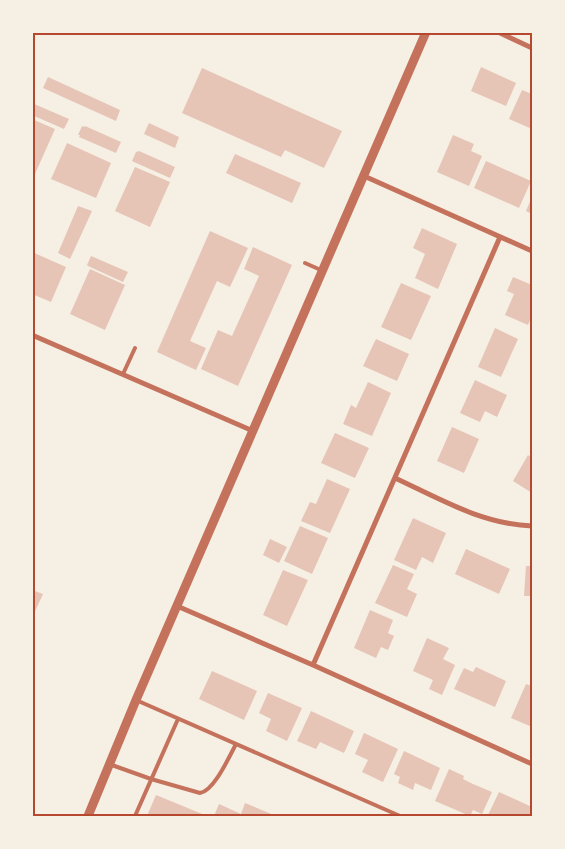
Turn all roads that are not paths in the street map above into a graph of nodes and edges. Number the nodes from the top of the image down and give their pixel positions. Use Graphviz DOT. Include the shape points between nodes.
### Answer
graph roads {
  1 [pos="426,32"];
  2 [pos="498,32"];
  3 [pos="532,48"];
  4 [pos="364,176"];
  5 [pos="500,237"];
  6 [pos="532,251"];
  7 [pos="305,262"];
  8 [pos="323,271"];
  9 [pos="32,335"];
  10 [pos="135,348"];
  11 [pos="123,374"];
  12 [pos="253,431"];
  13 [pos="395,478"];
  14 [pos="532,526"];
  15 [pos="177,606"];
  16 [pos="313,665"];
  17 [pos="136,700"];
  18 [pos="178,719"];
  19 [pos="236,744"];
  20 [pos="109,764"];
  21 [pos="532,764"];
  22 [pos="151,779"];
  23 [pos="88,816"];
  24 [pos="135,816"];
  25 [pos="400,816"];
  1 -- 4 [label="street"];
  2 -- 3 [label="street"];
  4 -- 5 [label="street"];
  4 -- 8 [label="street"];
  5 -- 6 [label="street"];
  5 -- 13 [label="street"];
  7 -- 8 [label="lane"];
  8 -- 12 [label="street"];
  9 -- 11 [label="street"];
  10 -- 11 [label="lane"];
  11 -- 12 [label="street"];
  12 -- 15 [label="street"];
  13 -- 14 [label="street" via="474,514 504,523"];
  13 -- 16 [label="street"];
  15 -- 16 [label="street"];
  15 -- 17 [label="street"];
  16 -- 21 [label="street"];
  17 -- 18 [label="lane"];
  17 -- 20 [label="street"];
  18 -- 19 [label="lane"];
  18 -- 22 [label="lane"];
  19 -- 22 [label="lane" via="212,785 204,792"];
  19 -- 25 [label="lane"];
  20 -- 22 [label="lane"];
  20 -- 23 [label="street"];
  22 -- 24 [label="lane"];
}
